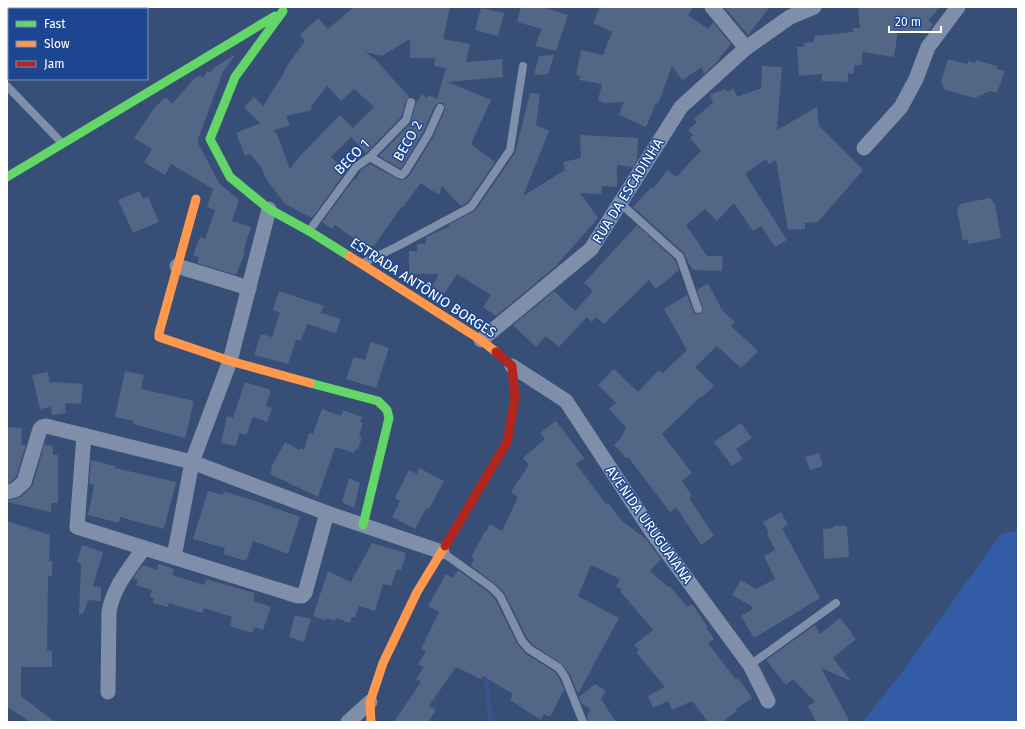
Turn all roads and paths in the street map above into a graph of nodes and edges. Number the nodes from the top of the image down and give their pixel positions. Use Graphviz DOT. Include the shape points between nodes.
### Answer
graph roads {
  1 [pos="712,7"];
  2 [pos="814,7"];
  3 [pos="958,7"];
  4 [pos="285,9"];
  5 [pos="746,48"];
  6 [pos="523,66"];
  7 [pos="7,86"];
  8 [pos="411,102"];
  9 [pos="440,108"];
  10 [pos="63,143"];
  11 [pos="864,148"];
  12 [pos="370,157"];
  13 [pos="7,177"];
  14 [pos="196,199"];
  15 [pos="620,203"];
  16 [pos="270,208"];
  17 [pos="309,231"];
  18 [pos="360,264"];
  19 [pos="177,266"];
  20 [pos="249,288"];
  21 [pos="698,309"];
  22 [pos="481,340"];
  23 [pos="230,361"];
  24 [pos="512,366"];
  25 [pos="84,435"];
  26 [pos="192,462"];
  27 [pos="7,492"];
  28 [pos="327,513"];
  29 [pos="363,525"];
  30 [pos="144,548"];
  31 [pos="442,552"];
  32 [pos="174,557"];
  33 [pos="836,603"];
  34 [pos="750,665"];
  35 [pos="108,692"];
  36 [pos="768,701"];
  37 [pos="370,702"];
  38 [pos="348,722"];
  39 [pos="371,722"];
  40 [pos="583,722"];
  1 -- 5 [label="street"];
  2 -- 5 [label="street, RUA DA ESCADINHA" via="790,17"];
  3 -- 11 [label="street" via="928,47 916,79 901,107"];
  4 -- 10 [label="street"];
  4 -- 16 [label="street, ESTRADA ANTÔNIO BORGES" via="235,77 210,139 230,177"];
  5 -- 15 [label="street, RUA DA ESCADINHA" via="681,107"];
  6 -- 18 [label="lane" via="510,150 471,207"];
  7 -- 10 [label="lane"];
  8 -- 12 [label="lane, BECO 1" via="406,120"];
  9 -- 12 [label="lane, BECO 2" via="428,135 402,175"];
  10 -- 13 [label="street"];
  12 -- 17 [label="lane, BECO 1" via="356,167"];
  14 -- 19 [label="street"];
  15 -- 21 [label="lane" via="680,257"];
  15 -- 22 [label="street, RUA DA ESCADINHA" via="591,249"];
  16 -- 17 [label="street, ESTRADA ANTÔNIO BORGES"];
  16 -- 20 [label="street"];
  17 -- 18 [label="street, ESTRADA ANTÔNIO BORGES"];
  18 -- 22 [label="street, ESTRADA ANTÔNIO BORGES"];
  19 -- 20 [label="street"];
  19 -- 23 [label="street" via="159,337"];
  20 -- 23 [label="street"];
  22 -- 24 [label="street, ESTRADA ANTÔNIO BORGES"];
  23 -- 26 [label="street"];
  23 -- 29 [label="street" via="378,402 387,410 389,418"];
  24 -- 31 [label="street" via="515,398 507,442"];
  24 -- 34 [label="street, AVENIDA URUGUAIANA" via="566,402 650,529"];
  25 -- 26 [label="street"];
  25 -- 27 [label="street" via="42,426 24,482 15,490"];
  25 -- 30 [label="street" via="77,527"];
  26 -- 28 [label="street"];
  26 -- 32 [label="street"];
  28 -- 29 [label="street"];
  28 -- 32 [label="street" via="305,593 302,596"];
  29 -- 31 [label="street"];
  30 -- 32 [label="street"];
  30 -- 35 [label="street" via="115,590 110,602"];
  31 -- 37 [label="street" via="417,592 386,656"];
  31 -- 40 [label="lane" via="500,596 522,641 529,649 559,668 565,677"];
  33 -- 34 [label="lane"];
  34 -- 36 [label="street, AVENIDA URUGUAIANA"];
  37 -- 38 [label="street"];
  37 -- 39 [label="street"];
}
